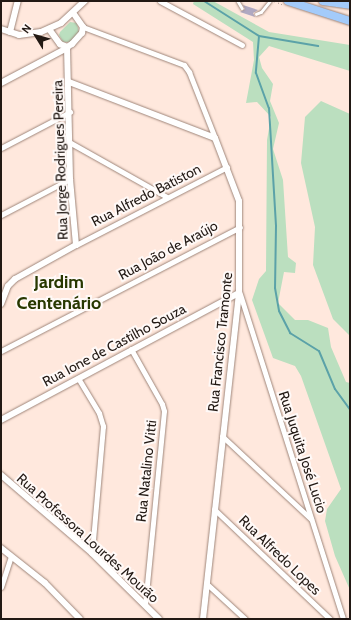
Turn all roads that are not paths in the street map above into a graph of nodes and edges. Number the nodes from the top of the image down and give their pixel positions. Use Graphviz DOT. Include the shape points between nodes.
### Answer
graph roads {
  1 [pos="18,1"];
  2 [pos="85,1"];
  3 [pos="160,1"];
  4 [pos="238,1"];
  5 [pos="270,1"];
  6 [pos="288,1"];
  7 [pos="323,1"];
  8 [pos="350,4"];
  9 [pos="242,8"];
  10 [pos="74,14"];
  11 [pos="256,14"];
  12 [pos="350,21"];
  13 [pos="82,27"];
  14 [pos="1,29"];
  15 [pos="49,29"];
  16 [pos="10,32"];
  17 [pos="242,45"];
  18 [pos="67,47"];
  19 [pos="1,82"];
  20 [pos="69,82"];
  21 [pos="70,112"];
  22 [pos="215,138"];
  23 [pos="69,142"];
  24 [pos="1,148"];
  25 [pos="227,167"];
  26 [pos="70,179"];
  27 [pos="167,198"];
  28 [pos="1,215"];
  29 [pos="240,227"];
  30 [pos="76,245"];
  31 [pos="239,293"];
  32 [pos="1,304"];
  33 [pos="131,349"];
  34 [pos="1,351"];
  35 [pos="78,378"];
  36 [pos="1,420"];
  37 [pos="222,436"];
  38 [pos="1,475"];
  39 [pos="214,509"];
  40 [pos="311,519"];
  41 [pos="1,548"];
  42 [pos="92,553"];
  43 [pos="11,557"];
  44 [pos="207,584"];
  45 [pos="1,587"];
  46 [pos="144,604"];
  47 [pos="80,619"];
  48 [pos="159,619"];
  49 [pos="203,619"];
  50 [pos="245,619"];
  51 [pos="330,619"];
  52 [pos="343,619"];
  1 -- 16 [label="street"];
  2 -- 10 [label="street"];
  3 -- 17 [label="street"];
  4 -- 9 [label="lane"];
  5 -- 11 [label="lane" via="262,12"];
  6 -- 12 [label="main road"];
  7 -- 8 [label="main road"];
  10 -- 13 [label="street"];
  10 -- 15 [label="street"];
  13 -- 18 [label="street" via="81,37"];
  13 -- 22 [label="street, Rua Francisco Tramonte" via="184,65"];
  14 -- 16 [label="street"];
  15 -- 16 [label="street" via="26,35"];
  15 -- 18 [label="street" via="56,40"];
  18 -- 19 [label="street"];
  18 -- 20 [label="street, Rua Jorge Rodrigues Pereira"];
  20 -- 21 [label="street, Rua Jorge Rodrigues Pereira"];
  20 -- 22 [label="street"];
  21 -- 23 [label="street, Rua Jorge Rodrigues Pereira"];
  21 -- 24 [label="street"];
  22 -- 25 [label="street, Rua Francisco Tramonte"];
  23 -- 26 [label="street, Rua Jorge Rodrigues Pereira"];
  23 -- 27 [label="street"];
  25 -- 27 [label="street, Rua Alfredo Batiston"];
  25 -- 29 [label="street, Rua Francisco Tramonte" via="239,201"];
  26 -- 28 [label="street"];
  26 -- 30 [label="street, Rua Jorge Rodrigues Pereira"];
  27 -- 30 [label="street, Rua Alfredo Batiston"];
  29 -- 31 [label="street, Rua Francisco Tramonte"];
  29 -- 34 [label="street, Rua João de Araújo"];
  30 -- 32 [label="street, Rua Jorge Rodrigues Pereira" via="15,278 8,286"];
  31 -- 33 [label="street, Rua Ione de Castilho Souza"];
  31 -- 37 [label="street, Rua Francisco Tramonte"];
  31 -- 40 [label="street, Rua Juquita José Lucio"];
  33 -- 35 [label="street, Rua Ione de Castilho Souza"];
  33 -- 46 [label="street, Rua Natalino Vitti" via="164,411"];
  35 -- 36 [label="street, Rua Ione de Castilho Souza"];
  35 -- 42 [label="street" via="99,413 103,426"];
  37 -- 39 [label="street, Rua Francisco Tramonte"];
  37 -- 40 [label="street"];
  38 -- 42 [label="street, Rua Professora Lourdes Mourão"];
  39 -- 44 [label="street, Rua Francisco Tramonte"];
  39 -- 51 [label="street, Rua Alfredo Lopes"];
  40 -- 52 [label="street, Rua Juquita José Lucio"];
  41 -- 43 [label="street"];
  42 -- 46 [label="street, Rua Professora Lourdes Mourão"];
  43 -- 45 [label="street"];
  43 -- 47 [label="street" via="45,583"];
  44 -- 49 [label="street, Rua Francisco Tramonte"];
  44 -- 50 [label="street"];
  46 -- 48 [label="street, Rua Professora Lourdes Mourão"];
}
